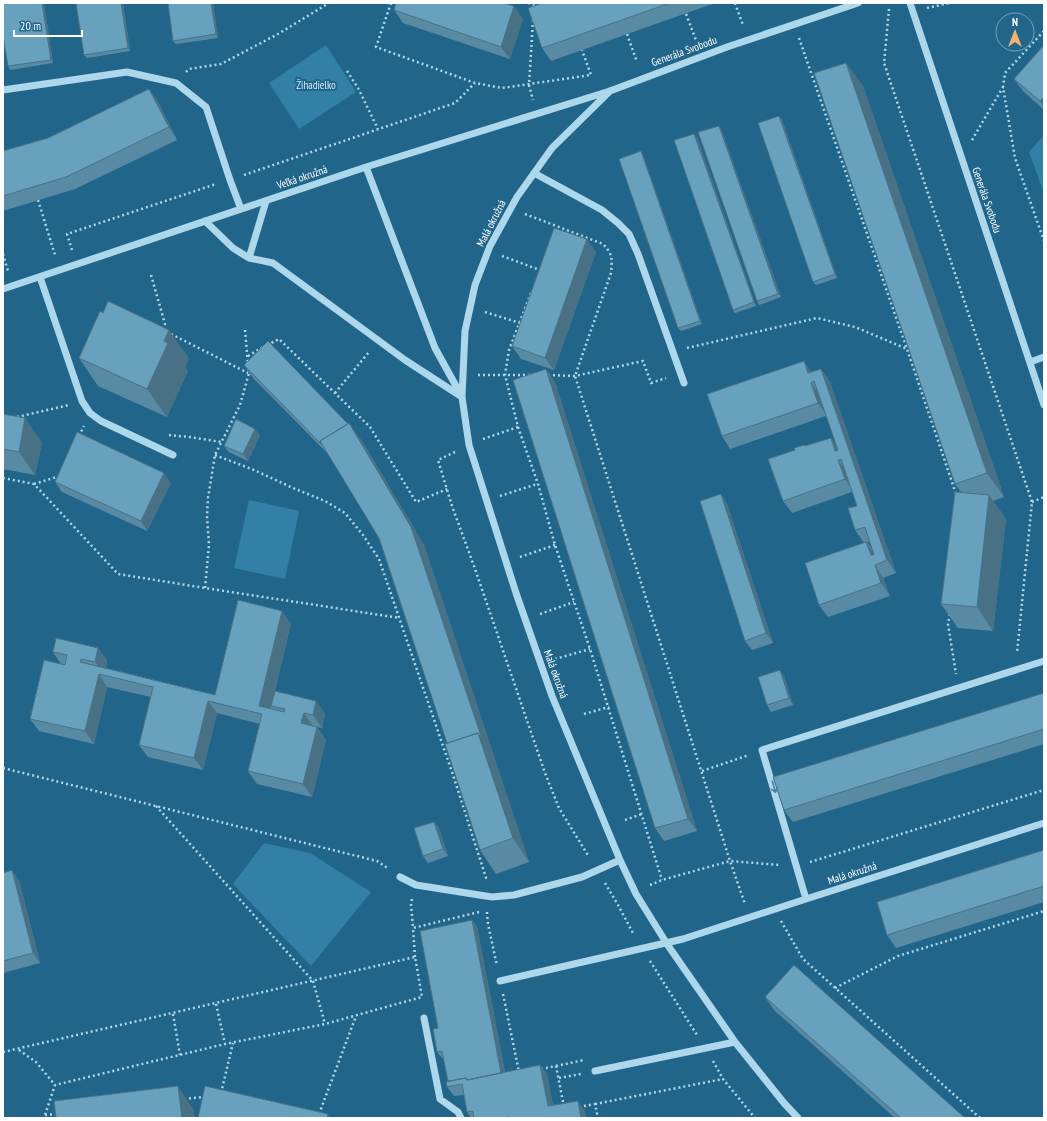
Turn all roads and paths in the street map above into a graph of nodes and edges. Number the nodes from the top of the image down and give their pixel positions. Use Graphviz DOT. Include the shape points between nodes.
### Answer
graph roads {
  1 [pos="330,3"];
  2 [pos="391,3"];
  3 [pos="528,3"];
  4 [pos="541,3"];
  5 [pos="735,3"];
  6 [pos="858,3"];
  7 [pos="910,3"];
  8 [pos="950,3"];
  9 [pos="889,9"];
  10 [pos="924,9"];
  11 [pos="534,13"];
  12 [pos="686,14"];
  13 [pos="743,25"];
  14 [pos="1044,31"];
  15 [pos="627,34"];
  16 [pos="799,38"];
  17 [pos="696,40"];
  18 [pos="582,50"];
  19 [pos="637,62"];
  20 [pos="347,71"];
  21 [pos="176,83"];
  22 [pos="475,83"];
  23 [pos="529,84"];
  24 [pos="1003,87"];
  25 [pos="3,90"];
  26 [pos="610,91"];
  27 [pos="378,129"];
  28 [pos="961,159"];
  29 [pos="366,166"];
  30 [pos="534,173"];
  31 [pos="230,180"];
  32 [pos="38,200"];
  33 [pos="266,201"];
  34 [pos="241,209"];
  35 [pos="510,209"];
  36 [pos="205,221"];
  37 [pos="557,226"];
  38 [pos="554,233"];
  39 [pos="1044,241"];
  40 [pos="72,250"];
  41 [pos="3,254"];
  42 [pos="55,255"];
  43 [pos="502,256"];
  44 [pos="249,258"];
  45 [pos="8,270"];
  46 [pos="151,275"];
  47 [pos="40,277"];
  48 [pos="538,277"];
  49 [pos="3,288"];
  50 [pos="532,290"];
  51 [pos="485,312"];
  52 [pos="520,323"];
  53 [pos="163,330"];
  54 [pos="245,330"];
  55 [pos="170,334"];
  56 [pos="378,341"];
  57 [pos="907,349"];
  58 [pos="673,352"];
  59 [pos="248,356"];
  60 [pos="1044,357"];
  61 [pos="1030,362"];
  62 [pos="249,373"];
  63 [pos="680,373"];
  64 [pos="463,374"];
  65 [pos="505,375"];
  66 [pos="536,375"];
  67 [pos="544,375"];
  68 [pos="575,376"];
  69 [pos="684,383"];
  70 [pos="335,394"];
  71 [pos="462,397"];
  72 [pos="82,402"];
  73 [pos="1044,405"];
  74 [pos="90,413"];
  75 [pos="10,419"];
  76 [pos="518,426"];
  77 [pos="78,439"];
  78 [pos="482,439"];
  79 [pos="458,451"];
  80 [pos="173,455"];
  81 [pos="215,455"];
  82 [pos="64,474"];
  83 [pos="3,478"];
  84 [pos="34,484"];
  85 [pos="538,484"];
  86 [pos="447,489"];
  87 [pos="500,496"];
  88 [pos="1044,497"];
  89 [pos="957,498"];
  90 [pos="1032,502"];
  91 [pos="555,544"];
  92 [pos="520,557"];
  93 [pos="205,588"];
  94 [pos="574,602"];
  95 [pos="950,609"];
  96 [pos="540,614"];
  97 [pos="400,618"];
  98 [pos="590,649"];
  99 [pos="555,659"];
  100 [pos="1044,661"];
  101 [pos="1015,671"];
  102 [pos="958,688"];
  103 [pos="609,707"];
  104 [pos="584,714"];
  105 [pos="762,750"];
  106 [pos="3,768"];
  107 [pos="702,771"];
  108 [pos="1044,790"];
  109 [pos="156,806"];
  110 [pos="642,814"];
  111 [pos="625,820"];
  112 [pos="1044,823"];
  113 [pos="620,860"];
  114 [pos="730,861"];
  115 [pos="797,866"];
  116 [pos="597,870"];
  117 [pos="400,877"];
  118 [pos="662,880"];
  119 [pos="416,885"];
  120 [pos="650,885"];
  121 [pos="492,897"];
  122 [pos="806,899"];
  123 [pos="774,909"];
  124 [pos="487,910"];
  125 [pos="1044,911"];
  126 [pos="750,917"];
  127 [pos="413,928"];
  128 [pos="667,944"];
  129 [pos="643,949"];
  130 [pos="416,958"];
  131 [pos="313,981"];
  132 [pos="500,981"];
  133 [pos="835,988"];
  134 [pos="216,1004"];
  135 [pos="173,1014"];
  136 [pos="356,1015"];
  137 [pos="424,1018"];
  138 [pos="325,1024"];
  139 [pos="735,1042"];
  140 [pos="233,1043"];
  141 [pos="225,1044"];
  142 [pos="705,1048"];
  143 [pos="19,1049"];
  144 [pos="3,1052"];
  145 [pos="180,1055"];
  146 [pos="534,1070"];
  147 [pos="595,1071"];
  148 [pos="519,1073"];
  149 [pos="559,1078"];
  150 [pos="724,1079"];
  151 [pos="55,1085"];
  152 [pos="204,1097"];
  153 [pos="220,1098"];
  154 [pos="180,1100"];
  155 [pos="595,1104"];
  156 [pos="572,1108"];
  157 [pos="565,1110"];
  158 [pos="58,1114"];
  159 [pos="44,1116"];
  160 [pos="318,1118"];
  161 [pos="461,1118"];
  162 [pos="598,1118"];
  163 [pos="755,1118"];
  164 [pos="798,1118"];
  165 [pos="980,1118"];
  1 -- 21 [label="path" via="222,64 189,69"];
  2 -- 22 [label="path" via="376,47"];
  3 -- 4 [label="path"];
  5 -- 13 [label="path"];
  6 -- 26 [label="street, Generála Svobodu" via="727,47"];
  7 -- 28 [label="street, Generála Svobodu"];
  8 -- 10 [label="path"];
  9 -- 90 [label="path" via="884,62"];
  11 -- 23 [label="path"];
  12 -- 17 [label="path"];
  14 -- 24 [label="path" via="1004,73"];
  15 -- 19 [label="path"];
  16 -- 57 [label="path"];
  18 -- 23 [label="path" via="591,75"];
  20 -- 27 [label="path"];
  21 -- 25 [label="street" via="127,72"];
  21 -- 31 [label="street" via="206,107"];
  22 -- 23 [label="path" via="502,88"];
  22 -- 27 [label="path" via="455,103"];
  24 -- 28 [label="path"];
  24 -- 39 [label="path" via="1015,158"];
  26 -- 29 [label="street, Veľká okružná"];
  26 -- 30 [label="street, Malá okružná" via="552,148"];
  27 -- 31 [label="path"];
  28 -- 61 [label="street, Generála Svobodu"];
  29 -- 33 [label="street, Veľká okružná"];
  29 -- 71 [label="street, Malá okružná" via="435,348"];
  30 -- 35 [label="street, Malá okružná"];
  30 -- 58 [label="street" via="602,210 629,234"];
  31 -- 34 [label="street"];
  31 -- 40 [label="path" via="67,234"];
  32 -- 42 [label="path"];
  33 -- 34 [label="street, Veľká okružná"];
  33 -- 44 [label="street"];
  34 -- 36 [label="street, Veľká okružná"];
  35 -- 37 [label="path"];
  35 -- 64 [label="street, Malá okružná" via="490,246 475,285 465,331"];
  36 -- 44 [label="street" via="232,248"];
  36 -- 47 [label="street, Veľká okružná"];
  37 -- 38 [label="path"];
  37 -- 68 [label="path" via="603,244 610,252 612,262 612,273"];
  41 -- 45 [label="path"];
  43 -- 48 [label="path" via="540,270"];
  44 -- 56 [label="street" via="272,262"];
  46 -- 53 [label="path" via="165,324"];
  47 -- 49 [label="street, Veľká okružná"];
  47 -- 72 [label="street"];
  50 -- 52 [label="path"];
  51 -- 52 [label="path"];
  52 -- 65 [label="path" via="509,350"];
  54 -- 59 [label="path"];
  55 -- 62 [label="path"];
  56 -- 70 [label="path"];
  56 -- 71 [label="street"];
  57 -- 58 [label="path" via="855,327 817,318"];
  57 -- 89 [label="path"];
  58 -- 63 [label="street"];
  59 -- 62 [label="path"];
  59 -- 70 [label="path" via="279,339"];
  60 -- 61 [label="street"];
  61 -- 73 [label="street, Generála Svobodu"];
  62 -- 81 [label="path" via="240,405"];
  63 -- 68 [label="path" via="651,383 643,361"];
  63 -- 69 [label="street"];
  64 -- 65 [label="path"];
  64 -- 71 [label="street, Malá okružná"];
  65 -- 66 [label="path"];
  65 -- 76 [label="path"];
  67 -- 68 [label="path"];
  68 -- 107 [label="path"];
  70 -- 86 [label="path" via="370,427 416,502"];
  71 -- 113 [label="street, Malá okružná" via="469,446 516,593 552,696"];
  72 -- 74 [label="street"];
  72 -- 75 [label="path"];
  74 -- 77 [label="path"];
  74 -- 80 [label="street" via="101,421"];
  76 -- 78 [label="path"];
  76 -- 85 [label="path"];
  79 -- 86 [label="path" via="438,460"];
  81 -- 93 [label="path" via="208,498 209,544"];
  81 -- 97 [label="path" via="325,500 345,513 379,559"];
  82 -- 84 [label="path"];
  83 -- 84 [label="path"];
  84 -- 93 [label="path" via="118,574"];
  85 -- 87 [label="path"];
  85 -- 91 [label="path"];
  86 -- 116 [label="path" via="545,773 559,808"];
  88 -- 90 [label="path"];
  90 -- 101 [label="path"];
  91 -- 92 [label="path"];
  91 -- 94 [label="path"];
  93 -- 97 [label="path"];
  94 -- 96 [label="path"];
  94 -- 98 [label="path"];
  95 -- 102 [label="path" via="948,624"];
  97 -- 121 [label="path"];
  98 -- 99 [label="path"];
  98 -- 103 [label="path"];
  100 -- 101 [label="street"];
  101 -- 102 [label="street"];
  102 -- 105 [label="street"];
  103 -- 104 [label="path"];
  103 -- 110 [label="path"];
  105 -- 107 [label="path"];
  105 -- 115 [label="street, one-way"];
  106 -- 109 [label="path"];
  107 -- 114 [label="path"];
  108 -- 115 [label="path"];
  109 -- 117 [label="path" via="378,861"];
  109 -- 131 [label="path"];
  110 -- 111 [label="path"];
  110 -- 118 [label="path"];
  112 -- 122 [label="street, Malá okružná"];
  113 -- 116 [label="street"];
  113 -- 128 [label="street, Malá okružná" via="636,894"];
  114 -- 115 [label="path"];
  114 -- 118 [label="path"];
  114 -- 126 [label="path"];
  115 -- 122 [label="street"];
  116 -- 121 [label="street" via="582,877 514,895"];
  116 -- 129 [label="path"];
  117 -- 119 [label="street"];
  118 -- 120 [label="path"];
  119 -- 121 [label="street"];
  119 -- 127 [label="path" via="411,904"];
  121 -- 124 [label="path"];
  122 -- 123 [label="street, Malá okružná"];
  123 -- 126 [label="street, Malá okružná"];
  123 -- 133 [label="path" via="803,959"];
  124 -- 127 [label="path"];
  124 -- 132 [label="path"];
  125 -- 133 [label="path" via="898,956"];
  126 -- 128 [label="street, Malá okružná"];
  127 -- 130 [label="path"];
  128 -- 129 [label="street"];
  128 -- 139 [label="street, Malá okružná"];
  129 -- 132 [label="street"];
  129 -- 142 [label="path"];
  130 -- 131 [label="path"];
  130 -- 136 [label="path" via="422,997"];
  131 -- 134 [label="path"];
  131 -- 138 [label="path"];
  132 -- 148 [label="path"];
  133 -- 165 [label="path"];
  134 -- 135 [label="path"];
  134 -- 141 [label="path"];
  135 -- 143 [label="path"];
  135 -- 145 [label="path"];
  136 -- 138 [label="path"];
  136 -- 160 [label="path"];
  137 -- 161 [label="street" via="440,1099 458,1112"];
  138 -- 140 [label="path"];
  139 -- 142 [label="street"];
  139 -- 164 [label="street, Malá okružná"];
  140 -- 141 [label="path"];
  140 -- 153 [label="path"];
  141 -- 145 [label="path"];
  142 -- 147 [label="street"];
  142 -- 150 [label="path"];
  143 -- 144 [label="path"];
  143 -- 151 [label="path" via="36,1062"];
  145 -- 151 [label="path"];
  146 -- 149 [label="path" via="556,1066"];
  147 -- 149 [label="path"];
  149 -- 157 [label="path"];
  150 -- 155 [label="path"];
  150 -- 163 [label="path"];
  151 -- 159 [label="path"];
  152 -- 154 [label="path"];
  155 -- 156 [label="path"];
  155 -- 162 [label="path"];
  158 -- 159 [label="path"];
}
